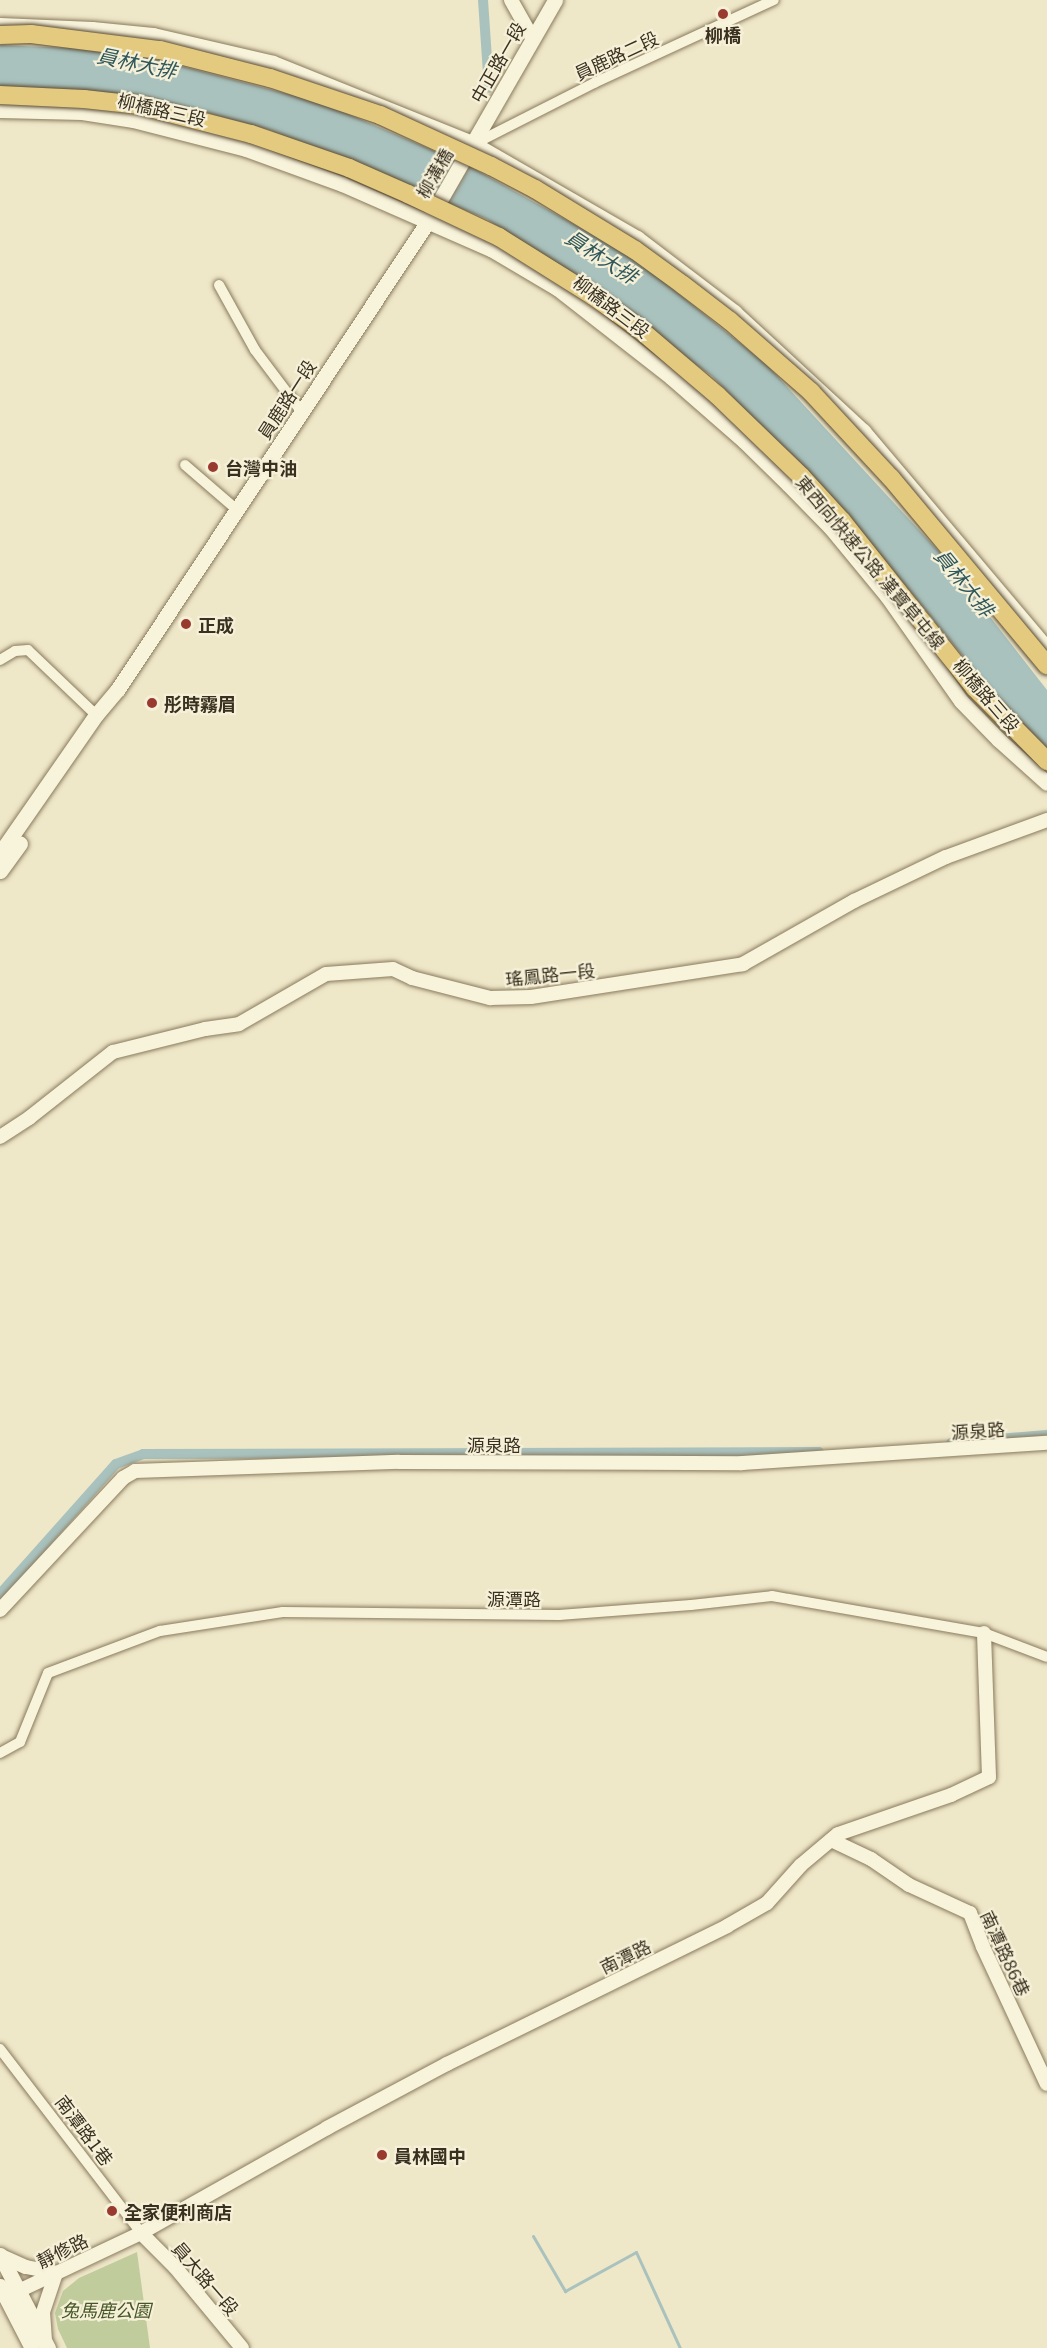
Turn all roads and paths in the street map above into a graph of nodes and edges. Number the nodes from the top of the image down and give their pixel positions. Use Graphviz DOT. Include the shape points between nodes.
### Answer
graph roads {
  1 [pos="512,0"];
  2 [pos="555,0"];
  3 [pos="774,0"];
  4 [pos="0,25"];
  5 [pos="0,35"];
  6 [pos="533,39"];
  7 [pos="0,95"];
  8 [pos="0,110"];
  9 [pos="474,144"];
  10 [pos="428,221"];
  11 [pos="219,285"];
  12 [pos="301,411"];
  13 [pos="185,465"];
  14 [pos="236,509"];
  15 [pos="1047,649"];
  16 [pos="0,660"];
  17 [pos="1047,665"];
  18 [pos="118,689"];
  19 [pos="96,716"];
  20 [pos="1047,761"];
  21 [pos="1047,783"];
  22 [pos="1047,820"];
  23 [pos="0,853"];
  24 [pos="0,871"];
  25 [pos="0,1137"];
  26 [pos="1047,1443"];
  27 [pos="0,1610"];
  28 [pos="984,1633"];
  29 [pos="1047,1657"];
  30 [pos="0,1753"];
  31 [pos="831,1840"];
  32 [pos="0,2049"];
  33 [pos="1047,2084"];
  34 [pos="141,2233"];
  35 [pos="0,2255"];
  36 [pos="56,2273"];
  37 [pos="6,2293"];
  38 [pos="42,2347"];
  39 [pos="242,2348"];
  1 -- 6 [label="street"];
  2 -- 6 [label="main road, 中正路一段"];
  3 -- 9 [label="street, 員鹿路二段" via="594,83"];
  4 -- 9 [label="main road" via="153,35 273,63"];
  5 -- 17 [label="highway, bridge" via="31,34 160,50 270,78 380,115 535,189 635,250 683,285 811,392 891,478"];
  6 -- 9 [label="main road, 中正路一段"];
  7 -- 20 [label="highway, 東西向快速公路 漢寶草屯線, bridge" via="138,105 251,134 349,168 499,237 593,296 637,327 717,395 801,476 842,521 975,688"];
  8 -- 10 [label="main road, 柳橋路三段" via="82,112 133,120 235,146 342,184"];
  9 -- 10 [label="main road, 柳溝橋"];
  9 -- 15 [label="main road" via="637,238 734,312 863,431"];
  10 -- 12 [label="main road, 員鹿路一段"];
  10 -- 21 [label="main road, 柳橋路三段" via="491,249 557,288 628,341 744,441 831,528 887,596 961,701"];
  11 -- 12 [label="street" via="255,350"];
  12 -- 14 [label="main road, 員鹿路一段"];
  13 -- 14 [label="street"];
  14 -- 18 [label="main road, 員鹿路一段"];
  16 -- 19 [label="street" via="15,651 28,650"];
  18 -- 19 [label="main road, 員鹿路一段"];
  18 -- 24 [label="main road, 員鹿路一段" via="107,715"];
  19 -- 23 [label="main road, 員鹿路一段"];
  22 -- 25 [label="street, 瑤鳳路一段" via="946,857 854,901 743,964 531,997 490,998 412,978 393,969 326,974 239,1024 113,1052"];
  26 -- 27 [label="street, 源泉路" via="742,1463 399,1462 135,1471 123,1478"];
  28 -- 29 [label="street, 源潭路"];
  28 -- 30 [label="street, 源潭路" via="772,1596 559,1615 283,1612 160,1631 48,1673 20,1742"];
  28 -- 31 [label="street, 南潭路" via="989,1777"];
  31 -- 33 [label="street, 南潭路86巷" via="871,1859 909,1886 970,1913"];
  31 -- 34 [label="street, 南潭路" via="801,1865 767,1903 727,1926 447,2064"];
  32 -- 34 [label="street, 南潭路1巷"];
  34 -- 36 [label="street, 靜修路"];
  34 -- 39 [label="street, 員大路一段" via="175,2267"];
  35 -- 36 [label="street" via="26,2267"];
  35 -- 37 [label="main road"];
  36 -- 37 [label="street, 靜修路"];
  36 -- 38 [label="street" via="43,2312"];
  37 -- 38 [label="main road"];
}
